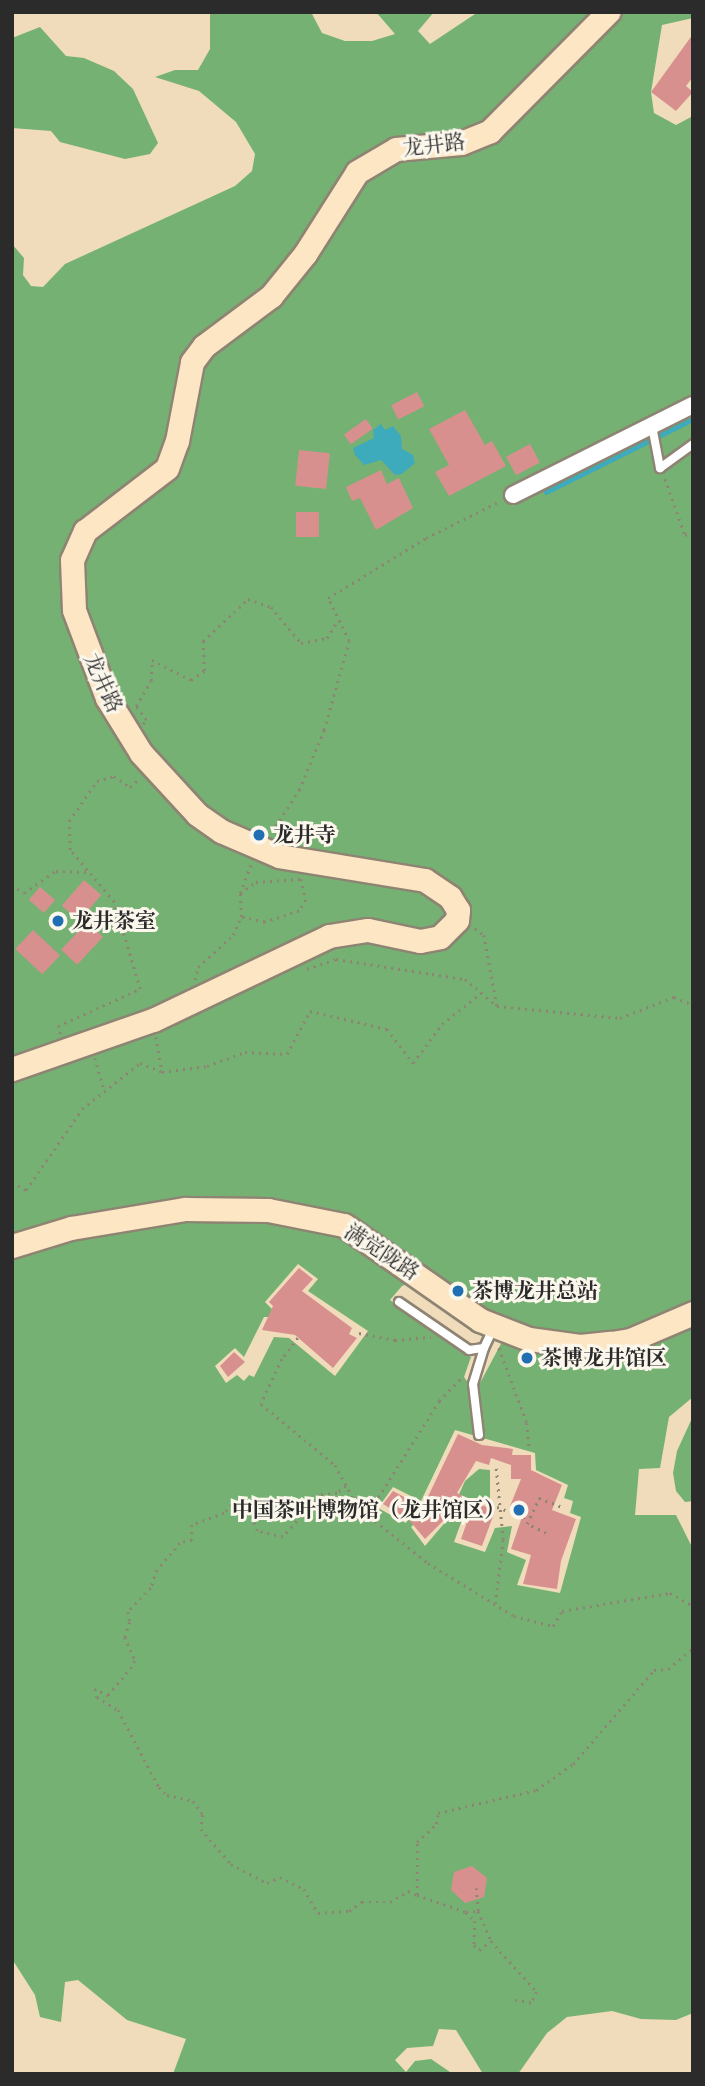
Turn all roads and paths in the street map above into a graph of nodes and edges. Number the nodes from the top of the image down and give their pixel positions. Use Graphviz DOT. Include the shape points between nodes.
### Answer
graph roads {
  1 [pos="608,12"];
  2 [pos="693,405"];
  3 [pos="652,429"];
  4 [pos="693,444"];
  5 [pos="660,467"];
  6 [pos="513,495"];
  7 [pos="693,533"];
  8 [pos="338,619"];
  9 [pos="130,735"];
  10 [pos="163,778"];
  11 [pos="261,850"];
  12 [pos="89,873"];
  13 [pos="12,884"];
  14 [pos="240,893"];
  15 [pos="241,917"];
  16 [pos="454,924"];
  17 [pos="296,973"];
  18 [pos="481,993"];
  19 [pos="190,1002"];
  20 [pos="693,1004"];
  21 [pos="497,1006"];
  22 [pos="153,1020"];
  23 [pos="91,1044"];
  24 [pos="67,1051"];
  25 [pos="12,1069"];
  26 [pos="162,1072"];
  27 [pos="104,1089"];
  28 [pos="12,1182"];
  29 [pos="12,1246"];
  30 [pos="398,1302"];
  31 [pos="693,1313"];
  32 [pos="439,1332"];
  33 [pos="359,1333"];
  34 [pos="298,1338"];
  35 [pos="489,1338"];
  36 [pos="474,1373"];
  37 [pos="479,1435"];
  38 [pos="529,1448"];
  39 [pos="496,1468"];
  40 [pos="346,1486"];
  41 [pos="497,1507"];
  42 [pos="563,1507"];
  43 [pos="367,1515"];
  44 [pos="530,1519"];
  45 [pos="546,1532"];
  46 [pos="495,1604"];
  47 [pos="693,1606"];
  48 [pos="693,1648"];
  49 [pos="475,1888"];
  50 [pos="417,1895"];
  51 [pos="478,1911"];
  52 [pos="466,1912"];
  53 [pos="491,1941"];
  54 [pos="515,2000"];
  1 -- 9 [label="street, 龙井路" via="490,131 461,144 396,149 357,172 305,254 271,296 204,346 192,362 177,441 167,467 85,531 72,560 74,610 102,687"];
  2 -- 3 [label="street"];
  3 -- 5 [label="lane"];
  3 -- 6 [label="street"];
  4 -- 5 [label="lane"];
  5 -- 7 [label="path" via="685,535"];
  6 -- 8 [label="path" via="426,538 328,598"];
  8 -- 9 [label="path" via="327,638 301,643 271,607 248,599 203,641 204,671 191,680 152,660 151,681 136,706 146,720"];
  8 -- 11 [label="path" via="349,641 324,730 299,790"];
  9 -- 10 [label="street, 龙井路"];
  10 -- 11 [label="street, 龙井路" via="197,814"];
  10 -- 12 [label="path" via="147,772 130,787 114,776 97,781 69,821 69,850"];
  11 -- 14 [label="path"];
  11 -- 16 [label="street, 龙井路" via="311,864 425,880 450,897 458,910"];
  12 -- 13 [label="path" via="56,871 24,893"];
  12 -- 24 [label="path" via="114,902 140,989 58,1026"];
  14 -- 15 [label="path"];
  14 -- 15 [label="path" via="256,882 300,880 306,900 299,911 265,922"];
  15 -- 19 [label="path" via="233,935 198,967"];
  16 -- 19 [label="street" via="440,937 420,941 368,930 329,936"];
  16 -- 21 [label="path" via="474,927 484,935"];
  17 -- 18 [label="path" via="336,959 465,979"];
  18 -- 21 [label="path"];
  18 -- 26 [label="path" via="442,1024 413,1063 387,1029 310,1012 287,1054 245,1052 207,1066"];
  19 -- 22 [label="street"];
  20 -- 21 [label="path" via="674,997 620,1018"];
  22 -- 23 [label="street"];
  22 -- 26 [label="path"];
  23 -- 24 [label="street"];
  23 -- 27 [label="path"];
  24 -- 25 [label="street"];
  26 -- 27 [label="path" via="140,1063"];
  27 -- 28 [label="path" via="82,1109 26,1190"];
  29 -- 35 [label="street, 满觉陇路" via="61,1231 185,1209 294,1214 344,1226"];
  30 -- 32 [label="lane"];
  31 -- 35 [label="street, 满觉陇路" via="629,1340 603,1345"];
  32 -- 33 [label="path" via="427,1340 411,1341"];
  32 -- 35 [label="lane" via="469,1350"];
  34 -- 40 [label="path" via="282,1359 261,1404 335,1465"];
  35 -- 36 [label="lane"];
  35 -- 38 [label="path" via="527,1423"];
  36 -- 37 [label="lane"];
  36 -- 43 [label="path" via="456,1380 439,1401"];
  39 -- 41 [label="path"];
  40 -- 43 [label="path"];
  40 -- 50 [label="path" via="337,1493 320,1495 283,1537 257,1531 249,1510 232,1505 224,1513 192,1525 192,1540 180,1543 157,1570 151,1588 128,1612 125,1637 135,1661 132,1667 108,1696 95,1689 97,1697 118,1710 159,1787 167,1795 194,1801 203,1815 201,1829 231,1864 267,1883 279,1877 304,1889 318,1913 349,1911 362,1902 390,1902 408,1891"];
  41 -- 44 [label="path"];
  41 -- 46 [label="path" via="503,1539"];
  42 -- 44 [label="path" via="539,1498"];
  43 -- 46 [label="path" via="428,1563"];
  44 -- 45 [label="path" via="527,1524"];
  46 -- 47 [label="path" via="514,1616 553,1626 562,1611 670,1593"];
  48 -- 50 [label="path" via="668,1669 654,1670 573,1765 536,1790 438,1813 436,1824 417,1842"];
  49 -- 51 [label="path"];
  50 -- 52 [label="path"];
  51 -- 52 [label="path"];
  51 -- 53 [label="path"];
  52 -- 53 [label="path" via="475,1921 474,1945 479,1950"];
  53 -- 54 [label="path" via="537,1992 531,2003"];
}
